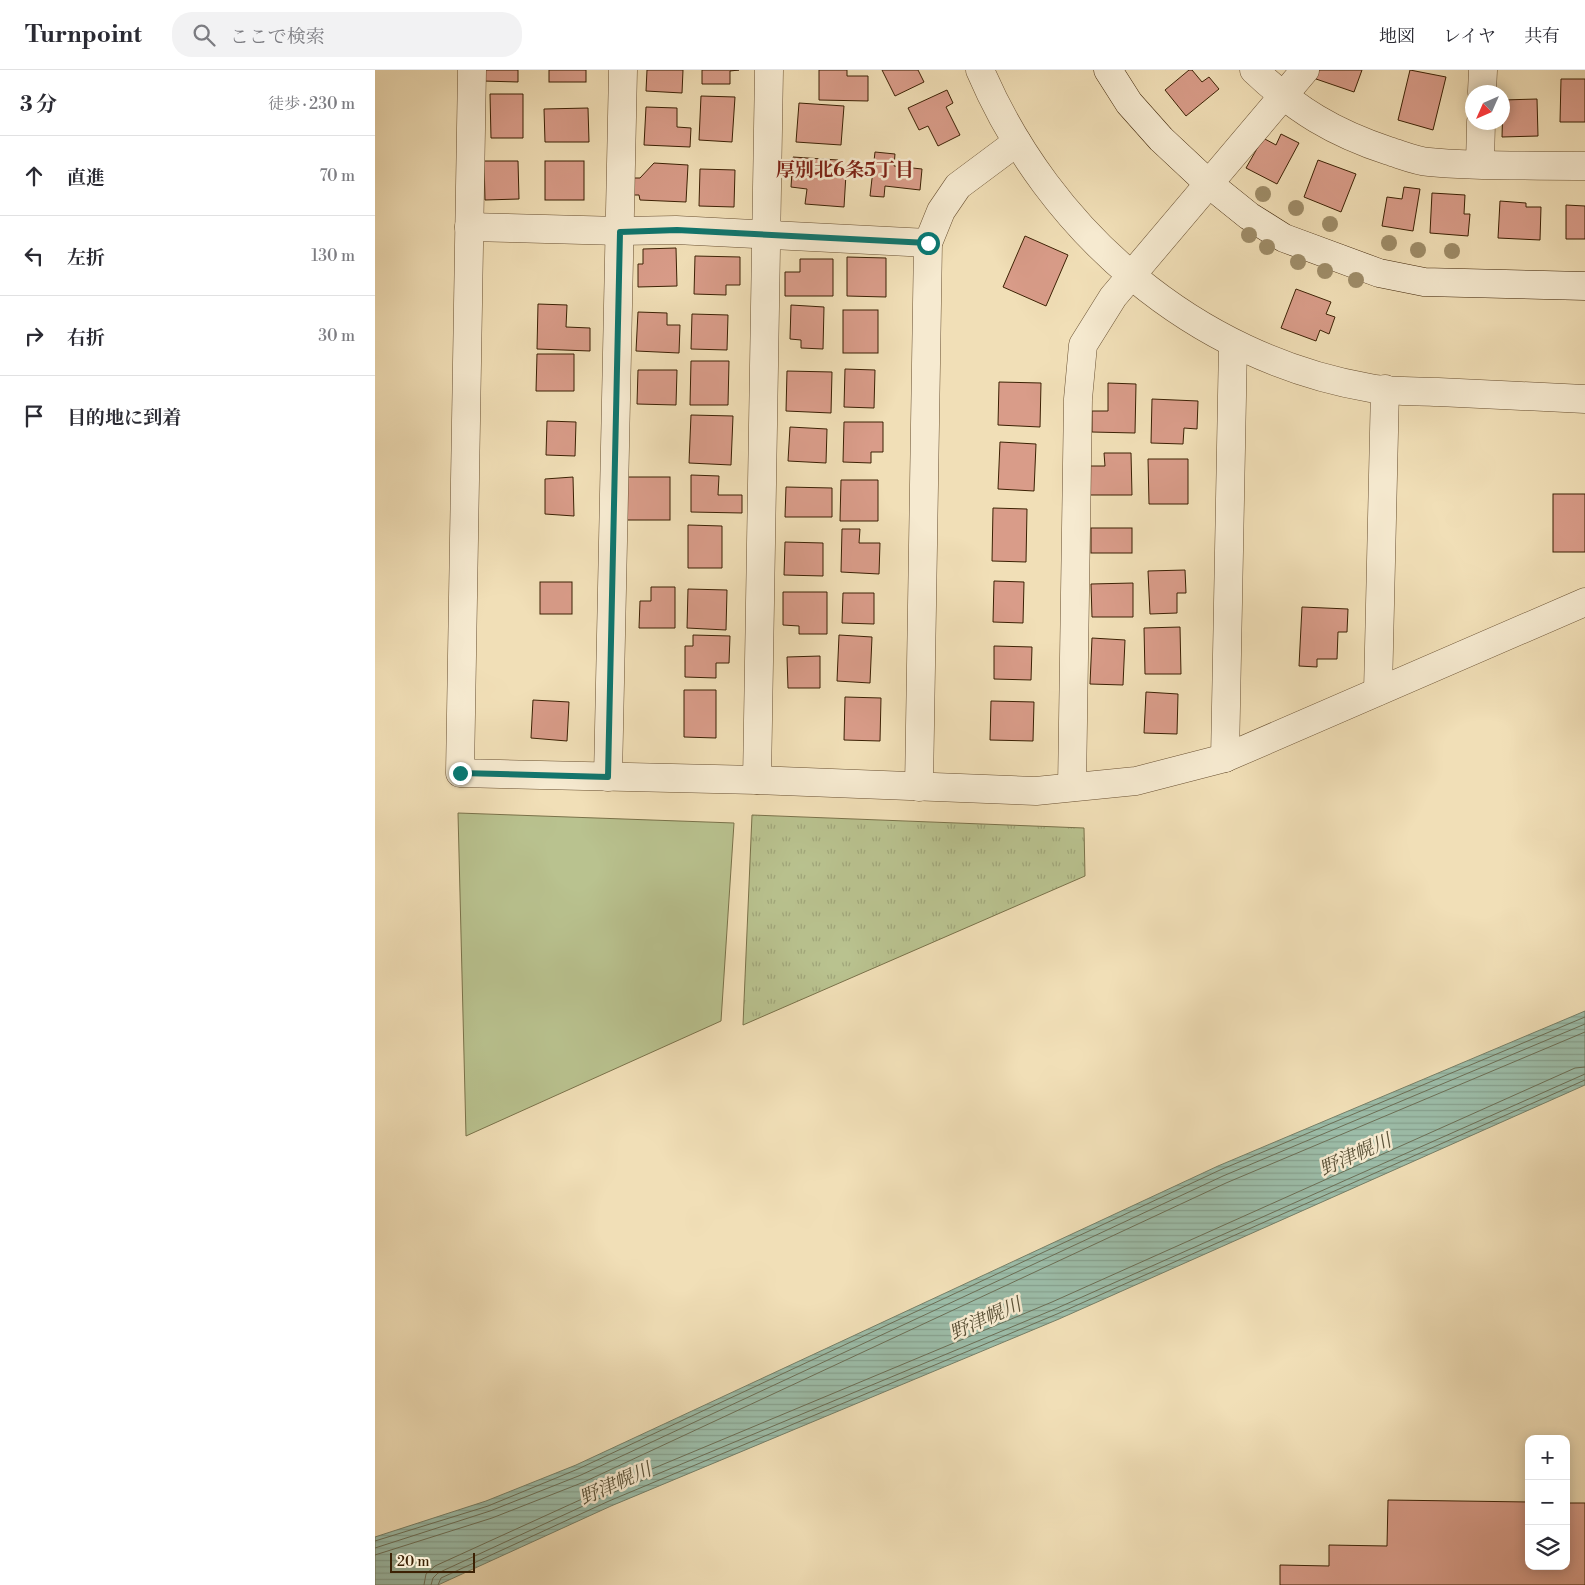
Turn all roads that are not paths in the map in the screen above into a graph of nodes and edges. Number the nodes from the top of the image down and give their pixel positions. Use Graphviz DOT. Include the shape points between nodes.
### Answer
graph roads {
  1 [pos="472,70"];
  2 [pos="623,70"];
  3 [pos="769,70"];
  4 [pos="980,70"];
  5 [pos="1108,70"];
  6 [pos="1254,70"];
  7 [pos="1305,70"];
  8 [pos="1483,70"];
  9 [pos="1482,85"];
  10 [pos="1283,97"];
  11 [pos="1481,130"];
  12 [pos="1017,142"];
  13 [pos="1480,164"];
  14 [pos="1585,166"];
  15 [pos="1208,183"];
  16 [pos="469,227"];
  17 [pos="620,232"];
  18 [pos="767,236"];
  19 [pos="928,243"];
  20 [pos="1130,277"];
  21 [pos="1585,286"];
  22 [pos="1233,344"];
  23 [pos="1385,389"];
  24 [pos="1585,399"];
  25 [pos="1585,602"];
  26 [pos="1378,691"];
  27 [pos="1225,758"];
  28 [pos="608,777"];
  29 [pos="757,780"];
  30 [pos="919,787"];
  31 [pos="1072,787"];
  1 -- 16 [label="street"];
  2 -- 17 [label="street"];
  3 -- 18 [label="street"];
  4 -- 12 [label="street"];
  5 -- 15 [label="street" via="1129,103 1161,140"];
  6 -- 10 [label="street"];
  7 -- 10 [label="street"];
  8 -- 9 [label="street"];
  10 -- 13 [label="street" via="1317,120 1356,140 1428,162"];
  10 -- 15 [label="street"];
  11 -- 13 [label="street"];
  12 -- 19 [label="street" via="958,186 941,211"];
  12 -- 20 [label="street" via="1066,213"];
  13 -- 14 [label="street"];
  15 -- 20 [label="street"];
  15 -- 21 [label="street" via="1249,216 1284,238 1379,273 1423,282"];
  16 -- 17 [label="street"];
  16 -- 28 [label="street" via="460,773"];
  17 -- 18 [label="street" via="677,230"];
  17 -- 28 [label="street"];
  18 -- 19 [label="street"];
  18 -- 29 [label="street"];
  19 -- 30 [label="street"];
  20 -- 22 [label="street"];
  20 -- 31 [label="street" via="1083,345 1078,409"];
  22 -- 23 [label="street" via="1322,377 1371,389"];
  22 -- 27 [label="street"];
  23 -- 24 [label="street"];
  23 -- 26 [label="street"];
  25 -- 26 [label="street"];
  26 -- 27 [label="street"];
  27 -- 31 [label="street" via="1136,781"];
  28 -- 29 [label="street"];
  29 -- 30 [label="street"];
  30 -- 31 [label="street" via="1036,791"];
}
